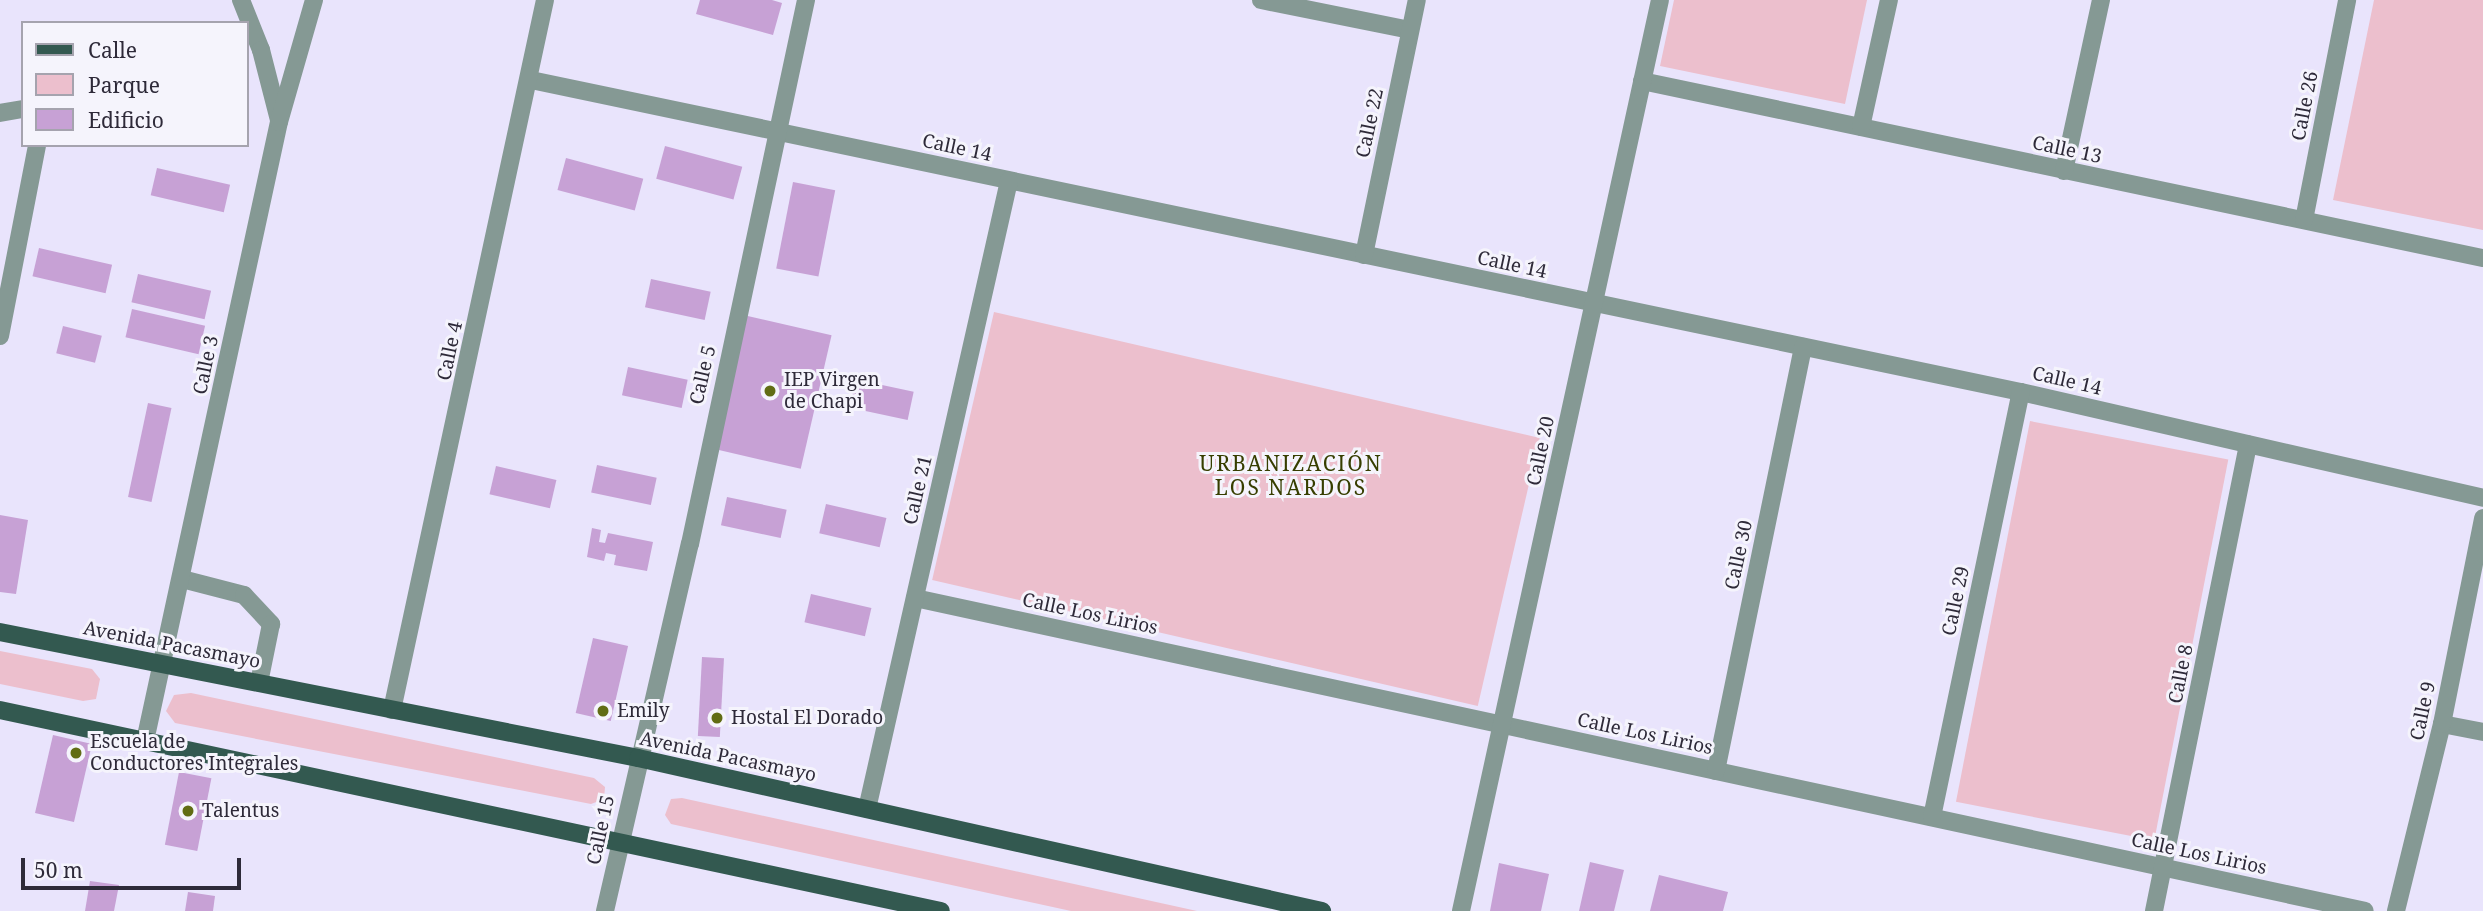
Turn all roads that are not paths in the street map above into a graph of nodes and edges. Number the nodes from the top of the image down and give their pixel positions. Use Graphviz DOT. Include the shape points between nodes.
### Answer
graph roads {
  1 [pos="241,0"];
  2 [pos="314,0"];
  3 [pos="545,0"];
  4 [pos="806,0"];
  5 [pos="1261,0"];
  6 [pos="1416,0"];
  7 [pos="1660,0"];
  8 [pos="1889,0"];
  9 [pos="2101,0"];
  10 [pos="2347,0"];
  11 [pos="246,21"];
  12 [pos="248,28"];
  13 [pos="1410,30"];
  14 [pos="254,52"];
  15 [pos="531,80"];
  16 [pos="1642,81"];
  17 [pos="21,109"];
  18 [pos="0,113"];
  19 [pos="279,122"];
  20 [pos="1861,127"];
  21 [pos="776,132"];
  22 [pos="37,147"];
  23 [pos="2064,171"];
  24 [pos="1009,181"];
  25 [pos="2304,220"];
  26 [pos="1364,255"];
  27 [pos="2483,258"];
  28 [pos="1594,303"];
  29 [pos="0,336"];
  30 [pos="1803,347"];
  31 [pos="2021,392"];
  32 [pos="2248,444"];
  33 [pos="2483,498"];
  34 [pos="2483,518"];
  35 [pos="182,579"];
  36 [pos="915,598"];
  37 [pos="0,632"];
  38 [pos="162,664"];
  39 [pos="259,683"];
  40 [pos="0,710"];
  41 [pos="392,710"];
  42 [pos="2442,724"];
  43 [pos="1503,725"];
  44 [pos="2483,732"];
  45 [pos="145,741"];
  46 [pos="638,758"];
  47 [pos="1716,771"];
  48 [pos="867,809"];
  49 [pos="1932,817"];
  50 [pos="620,842"];
  51 [pos="2163,867"];
  52 [pos="605,911"];
  53 [pos="941,911"];
  54 [pos="1322,911"];
  55 [pos="1461,911"];
  56 [pos="2154,911"];
  57 [pos="2365,911"];
  58 [pos="2396,911"];
  1 -- 11 [label="street"];
  2 -- 19 [label="street, Calle 3"];
  3 -- 15 [label="street, Calle 4"];
  4 -- 21 [label="street, Calle 5"];
  5 -- 13 [label="street"];
  6 -- 13 [label="street, Calle 22"];
  7 -- 16 [label="street, Calle 20"];
  8 -- 20 [label="street"];
  9 -- 23 [label="street"];
  10 -- 25 [label="street, Calle 26"];
  12 -- 14 [label="street"];
  13 -- 26 [label="street, Calle 22"];
  14 -- 19 [label="street"];
  15 -- 21 [label="street, Calle 14"];
  15 -- 41 [label="street, Calle 4"];
  16 -- 20 [label="street, Calle 13"];
  16 -- 28 [label="street, Calle 20"];
  17 -- 18 [label="street"];
  19 -- 35 [label="street, Calle 3"];
  20 -- 23 [label="street, Calle 13"];
  21 -- 24 [label="street, Calle 14"];
  21 -- 46 [label="street, Calle 5" via="690,544"];
  22 -- 29 [label="street"];
  23 -- 25 [label="street, Calle 13"];
  24 -- 26 [label="street, Calle 14"];
  24 -- 36 [label="street, Calle 21"];
  25 -- 27 [label="street, Calle 13"];
  26 -- 28 [label="street, Calle 14"];
  28 -- 30 [label="street, Calle 14"];
  28 -- 43 [label="street, Calle 20"];
  30 -- 31 [label="street, Calle 14"];
  30 -- 47 [label="street, Calle 30"];
  31 -- 32 [label="street, Calle 14"];
  31 -- 49 [label="street, Calle 29"];
  32 -- 33 [label="street, Calle 14"];
  32 -- 51 [label="street, Calle 8"];
  34 -- 42 [label="street, Calle 9"];
  35 -- 38 [label="street, Calle 3"];
  35 -- 39 [label="street" via="244,595 271,624"];
  36 -- 43 [label="street, Calle Los Lirios"];
  36 -- 48 [label="street, Calle 21"];
  37 -- 38 [label="main road, Avenida Pacasmayo"];
  38 -- 39 [label="main road, Avenida Pacasmayo"];
  38 -- 45 [label="street, Calle 3"];
  39 -- 41 [label="main road, Avenida Pacasmayo"];
  40 -- 45 [label="main road"];
  41 -- 46 [label="main road, Avenida Pacasmayo"];
  42 -- 44 [label="street"];
  42 -- 58 [label="street, Calle 9"];
  43 -- 47 [label="street, Calle Los Lirios"];
  43 -- 55 [label="street, Calle 20"];
  45 -- 50 [label="main road"];
  46 -- 48 [label="main road, Avenida Pacasmayo"];
  46 -- 50 [label="street, Calle 15"];
  47 -- 49 [label="street, Calle Los Lirios"];
  48 -- 54 [label="main road, Avenida Pacasmayo"];
  49 -- 51 [label="street, Calle Los Lirios"];
  50 -- 52 [label="street, Calle 15"];
  50 -- 53 [label="main road"];
  51 -- 56 [label="street, Calle 8"];
  51 -- 57 [label="street, Calle Los Lirios"];
}
